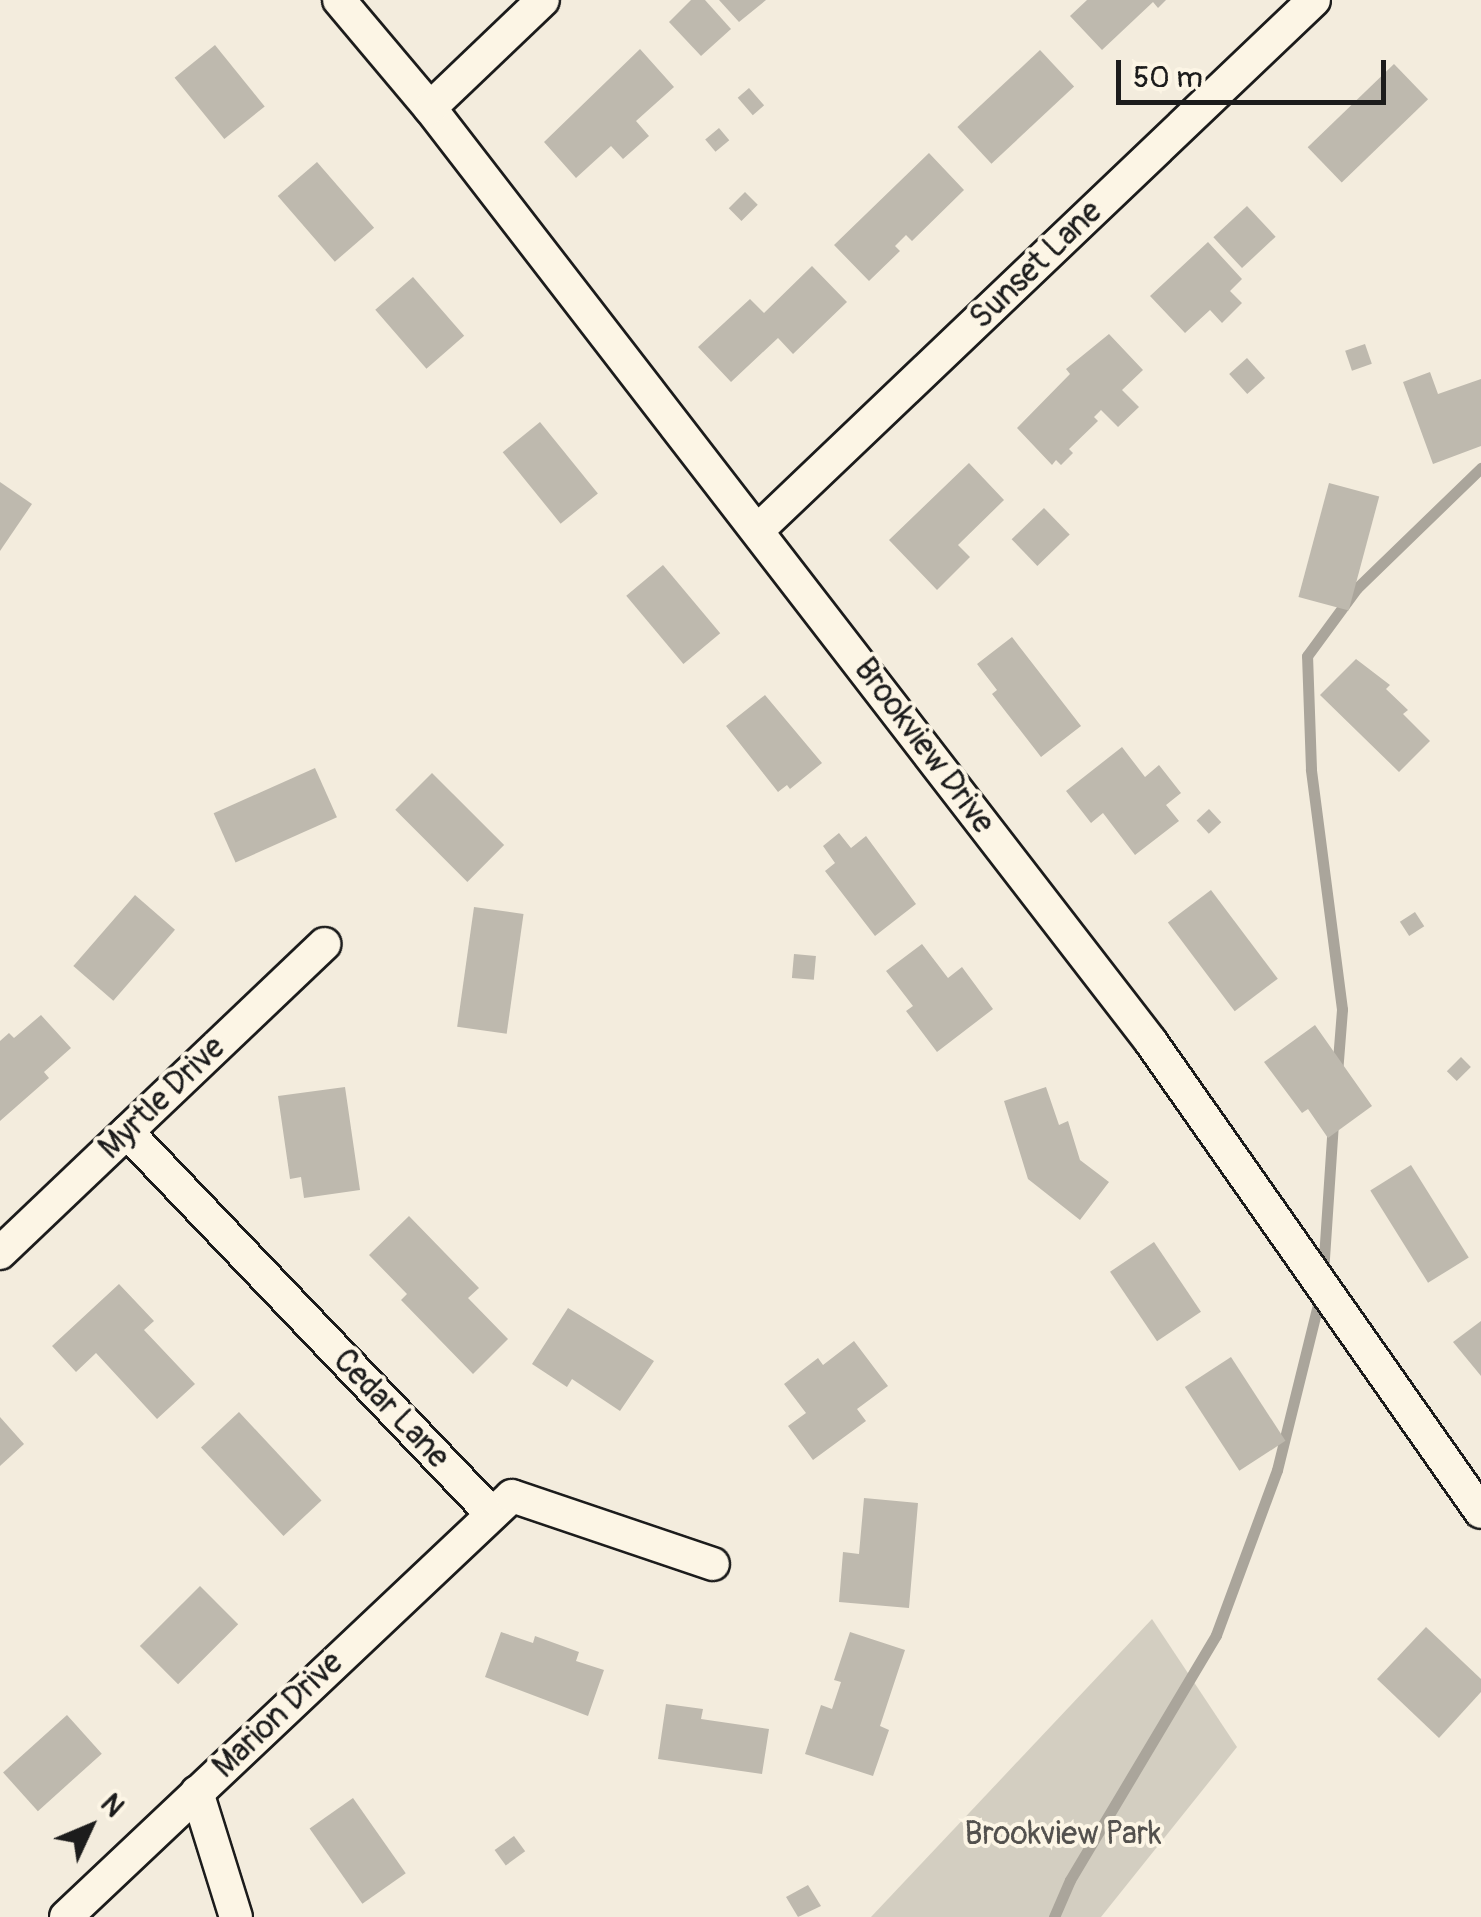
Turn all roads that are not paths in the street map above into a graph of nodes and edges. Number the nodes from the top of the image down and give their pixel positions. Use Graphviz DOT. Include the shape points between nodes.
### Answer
graph roads {
  1 [pos="339,0"];
  2 [pos="543,0"];
  3 [pos="1314,0"];
  4 [pos="430,108"];
  5 [pos="758,530"];
  6 [pos="324,944"];
  7 [pos="127,1132"];
  8 [pos="0,1253"];
  9 [pos="490,1512"];
  10 [pos="1481,1512"];
  11 [pos="713,1564"];
  12 [pos="197,1792"];
  13 [pos="66,1917"];
  14 [pos="236,1917"];
  1 -- 4 [label="street, Brookview Drive"];
  2 -- 4 [label="street"];
  3 -- 5 [label="street, Sunset Lane"];
  4 -- 5 [label="street, Brookview Drive"];
  5 -- 10 [label="street, Brookview Drive" via="1151,1042"];
  6 -- 7 [label="street, Myrtle Drive"];
  7 -- 8 [label="street, Myrtle Drive"];
  7 -- 9 [label="street, Cedar Lane"];
  9 -- 11 [label="street" via="512,1496"];
  9 -- 12 [label="street, Marion Drive"];
  12 -- 13 [label="street, Marion Drive"];
  12 -- 14 [label="street"];
}
